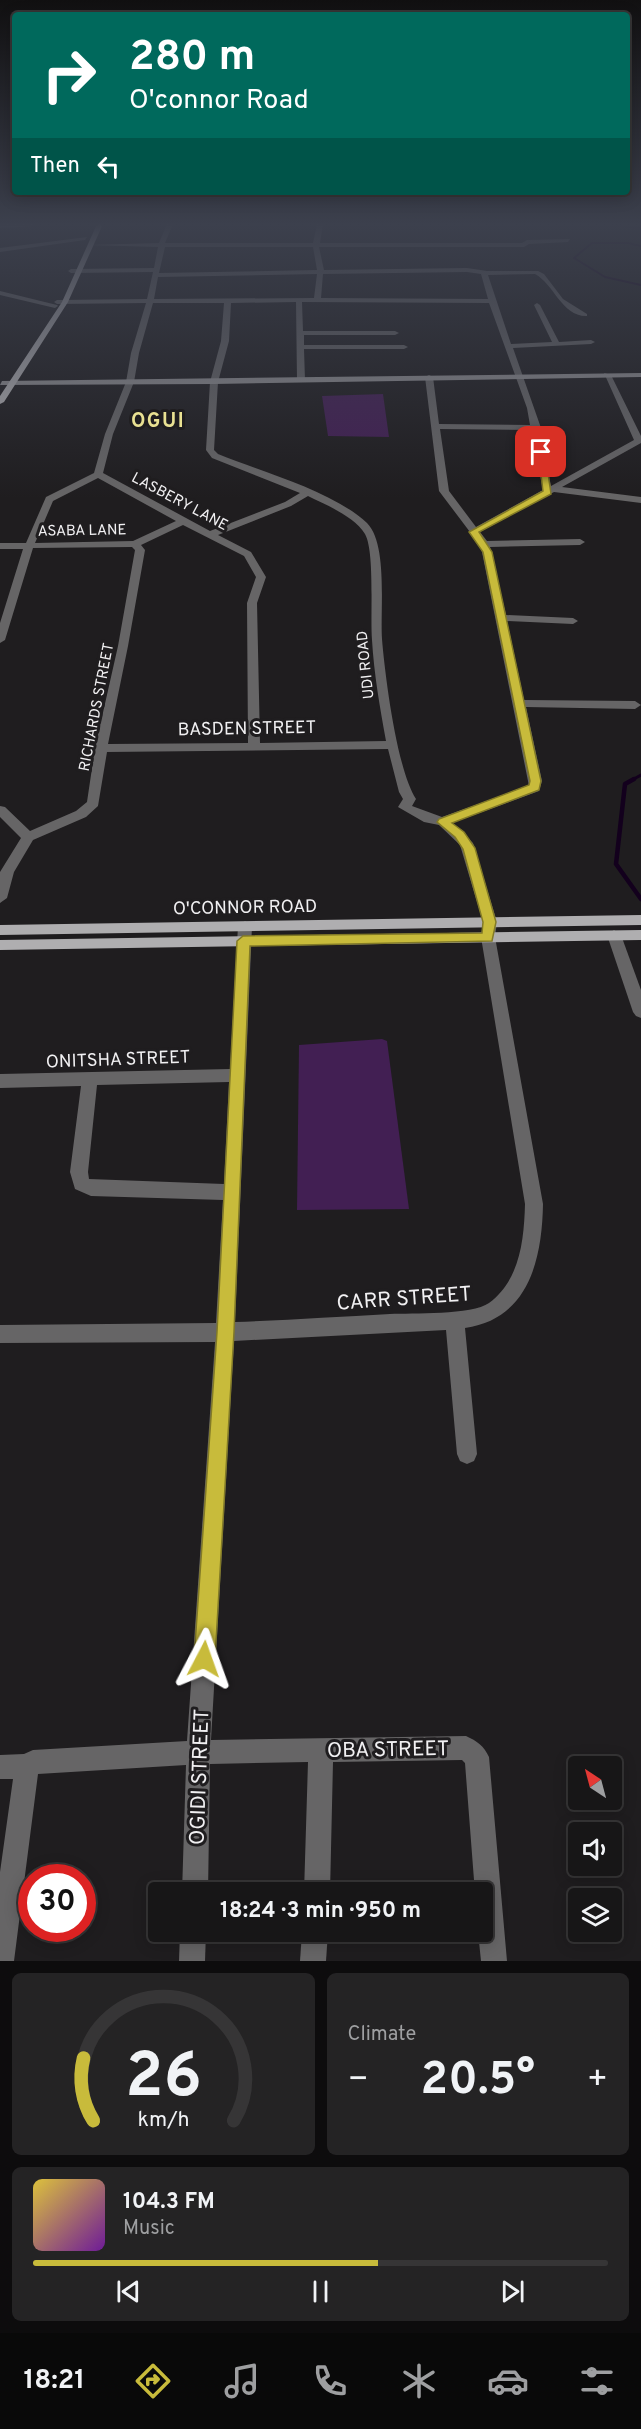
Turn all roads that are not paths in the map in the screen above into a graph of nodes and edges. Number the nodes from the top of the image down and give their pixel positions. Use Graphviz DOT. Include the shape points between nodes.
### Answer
graph roads {
  1 [pos="51,316"];
  2 [pos="52,316"];
  3 [pos="147,316"];
  4 [pos="227,316"];
  5 [pos="299,316"];
  6 [pos="497,316"];
  7 [pos="542,316"];
  8 [pos="300,333"];
  9 [pos="395,333"];
  10 [pos="591,342"];
  11 [pos="556,343"];
  12 [pos="404,346"];
  13 [pos="508,346"];
  14 [pos="300,347"];
  15 [pos="607,375"];
  16 [pos="641,375"];
  17 [pos="519,376"];
  18 [pos="429,377"];
  19 [pos="301,380"];
  20 [pos="130,382"];
  21 [pos="214,382"];
  22 [pos="12,383"];
  23 [pos="1,385"];
  24 [pos="0,402"];
  25 [pos="436,426"];
  26 [pos="537,428"];
  27 [pos="640,441"];
  28 [pos="626,449"];
  29 [pos="641,454"];
  30 [pos="98,474"];
  31 [pos="551,490"];
  32 [pos="306,493"];
  33 [pos="641,500"];
  34 [pos="183,521"];
  35 [pos="474,532"];
  36 [pos="211,534"];
  37 [pos="580,542"];
  38 [pos="135,544"];
  39 [pos="484,544"];
  40 [pos="0,546"];
  41 [pos="29,546"];
  42 [pos="502,618"];
  43 [pos="573,621"];
  44 [pos="0,640"];
  45 [pos="520,704"];
  46 [pos="634,705"];
  47 [pos="254,745"];
  48 [pos="392,745"];
  49 [pos="101,748"];
  50 [pos="0,810"];
  51 [pos="443,822"];
  52 [pos="28,837"];
  53 [pos="4,872"];
  54 [pos="0,898"];
  55 [pos="641,920"];
  56 [pos="0,930"];
  57 [pos="489,930"];
  58 [pos="244,934"];
  59 [pos="614,935"];
  60 [pos="641,935"];
  61 [pos="0,945"];
  62 [pos="641,1012"];
  63 [pos="237,1075"];
  64 [pos="90,1079"];
  65 [pos="0,1081"];
  66 [pos="232,1192"];
  67 [pos="455,1320"];
  68 [pos="225,1332"];
  69 [pos="0,1334"];
  70 [pos="466,1454"];
  71 [pos="321,1750"];
  72 [pos="198,1752"];
  73 [pos="27,1766"];
  74 [pos="0,1767"];
  75 [pos="196,1882"];
  76 [pos="317,1882"];
  77 [pos="193,1942"];
  78 [pos="314,1942"];
  79 [pos="1,1961"];
  80 [pos="192,1961"];
  81 [pos="313,1961"];
  82 [pos="494,1961"];
  1 -- 23 [label="main road"];
  2 -- 22 [label="main road"];
  3 -- 20 [label="street"];
  4 -- 21 [label="street"];
  5 -- 8 [label="street"];
  6 -- 13 [label="street"];
  7 -- 11 [label="street"];
  8 -- 9 [label="street"];
  8 -- 14 [label="street"];
  10 -- 11 [label="street"];
  11 -- 13 [label="street"];
  12 -- 14 [label="street"];
  13 -- 17 [label="street"];
  14 -- 19 [label="street"];
  15 -- 16 [label="street"];
  15 -- 17 [label="street"];
  15 -- 27 [label="street"];
  17 -- 18 [label="street"];
  17 -- 26 [label="street"];
  18 -- 19 [label="street"];
  18 -- 25 [label="street"];
  19 -- 21 [label="street"];
  20 -- 21 [label="street"];
  20 -- 22 [label="street"];
  20 -- 30 [label="street"];
  21 -- 32 [label="street, UDI ROAD" via="210,450 215,456"];
  22 -- 23 [label="street"];
  22 -- 24 [label="main road"];
  25 -- 26 [label="street"];
  25 -- 35 [label="street" via="444,491"];
  26 -- 31 [label="street"];
  27 -- 28 [label="street"];
  28 -- 29 [label="street"];
  28 -- 31 [label="street"];
  30 -- 34 [label="street, LASBERY LANE"];
  30 -- 41 [label="street" via="49,499"];
  31 -- 33 [label="street"];
  31 -- 35 [label="street"];
  32 -- 36 [label="street"];
  32 -- 48 [label="street, UDI ROAD" via="364,526 373,539 375,609 384,706"];
  34 -- 36 [label="street, LASBERY LANE"];
  34 -- 38 [label="street"];
  35 -- 39 [label="street"];
  36 -- 47 [label="street, LASBERY LANE" via="248,554 261,577 252,603"];
  37 -- 39 [label="street"];
  38 -- 41 [label="street, ASABA LANE"];
  38 -- 49 [label="street, RICHARDS STREET" via="140,550"];
  39 -- 42 [label="street"];
  40 -- 41 [label="street, ASABA LANE"];
  41 -- 44 [label="street"];
  42 -- 43 [label="street"];
  42 -- 45 [label="street"];
  45 -- 46 [label="street"];
  45 -- 51 [label="street" via="535,788"];
  47 -- 48 [label="street, BASDEN STREET"];
  47 -- 49 [label="street, BASDEN STREET"];
  48 -- 51 [label="street, UDI ROAD" via="410,799 404,807"];
  49 -- 52 [label="street, RICHARDS STREET" via="89,810"];
  50 -- 52 [label="street"];
  51 -- 57 [label="street, UDI ROAD" via="469,848"];
  52 -- 53 [label="street"];
  53 -- 54 [label="street"];
  55 -- 57 [label="main road"];
  56 -- 58 [label="main road, O'CONNOR ROAD"];
  57 -- 58 [label="main road, O'CONNOR ROAD"];
  57 -- 59 [label="main road"];
  57 -- 67 [label="street, CARR STREET" via="534,1204 534,1231 525,1269 512,1293 495,1310"];
  58 -- 61 [label="main road, O'CONNOR ROAD"];
  58 -- 63 [label="street, OGIDI STREET"];
  59 -- 60 [label="main road"];
  59 -- 62 [label="street"];
  63 -- 64 [label="street, ONITSHA STREET"];
  63 -- 66 [label="street, OGIDI STREET"];
  64 -- 65 [label="street, ONITSHA STREET"];
  64 -- 66 [label="street" via="79,1172 81,1184 91,1188"];
  66 -- 68 [label="street, OGIDI STREET"];
  67 -- 68 [label="street, CARR STREET"];
  67 -- 70 [label="street"];
  68 -- 69 [label="street, CARR STREET"];
  68 -- 72 [label="street, OGIDI STREET"];
  71 -- 72 [label="street, OBA STREET"];
  71 -- 76 [label="street"];
  71 -- 82 [label="street, OBA STREET" via="466,1748 477,1757"];
  72 -- 73 [label="street, OBA STREET" via="33,1762"];
  72 -- 75 [label="street, OGIDI STREET"];
  73 -- 74 [label="street, OBA STREET"];
  73 -- 79 [label="street"];
  77 -- 80 [label="street"];
  78 -- 81 [label="street"];
}
